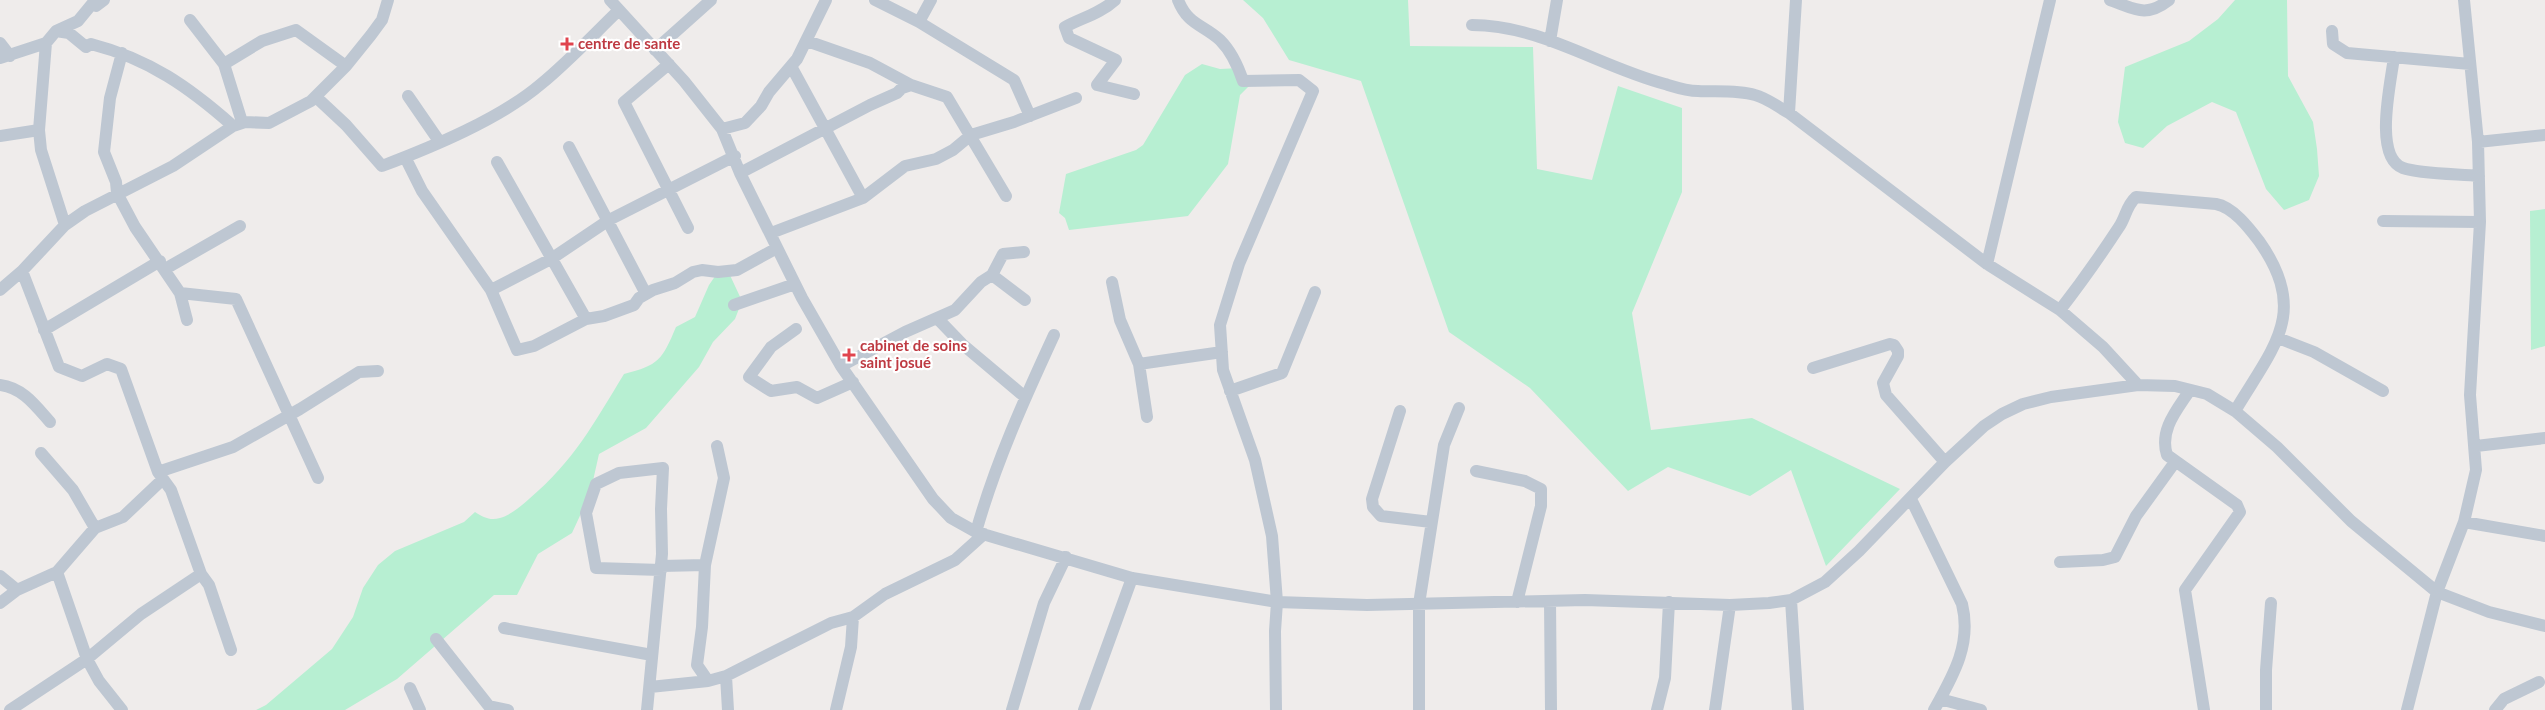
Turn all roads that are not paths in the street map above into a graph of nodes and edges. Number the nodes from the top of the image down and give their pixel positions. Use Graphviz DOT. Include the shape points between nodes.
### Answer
graph roads {
  1 [pos="388,0"];
  2 [pos="610,0"];
  3 [pos="711,0"];
  4 [pos="826,0"];
  5 [pos="875,0"];
  6 [pos="931,0"];
  7 [pos="1115,0"];
  8 [pos="1178,0"];
  9 [pos="1557,0"];
  10 [pos="1796,0"];
  11 [pos="2050,0"];
  12 [pos="2110,0"];
  13 [pos="2169,0"];
  14 [pos="2464,0"];
  15 [pos="95,1"];
  16 [pos="619,10"];
  17 [pos="190,20"];
  18 [pos="919,22"];
  19 [pos="1472,25"];
  20 [pos="56,31"];
  21 [pos="2332,31"];
  22 [pos="1550,40"];
  23 [pos="807,41"];
  24 [pos="0,42"];
  25 [pos="46,43"];
  26 [pos="655,50"];
  27 [pos="122,53"];
  28 [pos="5,57"];
  29 [pos="2394,57"];
  30 [pos="224,64"];
  31 [pos="669,64"];
  32 [pos="2470,64"];
  33 [pos="346,66"];
  34 [pos="791,66"];
  35 [pos="911,85"];
  36 [pos="1134,94"];
  37 [pos="408,96"];
  38 [pos="316,97"];
  39 [pos="1076,98"];
  40 [pos="1789,113"];
  41 [pos="1030,116"];
  42 [pos="238,124"];
  43 [pos="722,129"];
  44 [pos="826,129"];
  45 [pos="39,130"];
  46 [pos="971,134"];
  47 [pos="2545,135"];
  48 [pos="0,136"];
  49 [pos="439,141"];
  50 [pos="2478,142"];
  51 [pos="569,147"];
  52 [pos="735,156"];
  53 [pos="405,157"];
  54 [pos="497,162"];
  55 [pos="740,173"];
  56 [pos="2479,176"];
  57 [pos="668,190"];
  58 [pos="117,193"];
  59 [pos="1006,196"];
  60 [pos="863,198"];
  61 [pos="609,220"];
  62 [pos="2383,221"];
  63 [pos="2480,222"];
  64 [pos="65,225"];
  65 [pos="240,226"];
  66 [pos="688,228"];
  67 [pos="771,233"];
  68 [pos="777,248"];
  69 [pos="1024,252"];
  70 [pos="551,259"];
  71 [pos="1987,264"];
  72 [pos="162,265"];
  73 [pos="22,271"];
  74 [pos="992,275"];
  75 [pos="1112,282"];
  76 [pos="795,284"];
  77 [pos="0,290"];
  78 [pos="491,290"];
  79 [pos="1315,292"];
  80 [pos="180,293"];
  81 [pos="646,294"];
  82 [pos="1025,300"];
  83 [pos="734,305"];
  84 [pos="2060,310"];
  85 [pos="937,318"];
  86 [pos="586,319"];
  87 [pos="187,320"];
  88 [pos="796,329"];
  89 [pos="44,330"];
  90 [pos="1054,335"];
  91 [pos="2278,338"];
  92 [pos="1222,352"];
  93 [pos="1139,364"];
  94 [pos="841,366"];
  95 [pos="1813,368"];
  96 [pos="378,371"];
  97 [pos="853,382"];
  98 [pos="0,385"];
  99 [pos="2138,385"];
  100 [pos="2190,390"];
  101 [pos="1230,391"];
  102 [pos="2383,391"];
  103 [pos="1025,397"];
  104 [pos="1459,408"];
  105 [pos="1400,411"];
  106 [pos="2235,411"];
  107 [pos="290,415"];
  108 [pos="1147,417"];
  109 [pos="50,422"];
  110 [pos="2545,438"];
  111 [pos="717,446"];
  112 [pos="2476,446"];
  113 [pos="40,453"];
  114 [pos="1945,462"];
  115 [pos="2175,462"];
  116 [pos="1476,471"];
  117 [pos="160,476"];
  118 [pos="318,478"];
  119 [pos="1911,499"];
  120 [pos="1431,522"];
  121 [pos="2464,522"];
  122 [pos="95,528"];
  123 [pos="980,533"];
  124 [pos="2545,536"];
  125 [pos="1066,557"];
  126 [pos="2060,562"];
  127 [pos="705,565"];
  128 [pos="661,568"];
  129 [pos="57,572"];
  130 [pos="201,574"];
  131 [pos="0,576"];
  132 [pos="1132,578"];
  133 [pos="17,590"];
  134 [pos="2437,592"];
  135 [pos="1791,600"];
  136 [pos="1550,601"];
  137 [pos="1277,602"];
  138 [pos="1517,602"];
  139 [pos="1669,602"];
  140 [pos="0,603"];
  141 [pos="2271,603"];
  142 [pos="1419,604"];
  143 [pos="1730,605"];
  144 [pos="853,617"];
  145 [pos="2545,626"];
  146 [pos="504,628"];
  147 [pos="436,639"];
  148 [pos="231,650"];
  149 [pos="652,655"];
  150 [pos="88,659"];
  151 [pos="726,676"];
  152 [pos="708,681"];
  153 [pos="2539,682"];
  154 [pos="650,687"];
  155 [pos="410,688"];
  156 [pos="1937,704"];
  157 [pos="490,708"];
  158 [pos="10,710"];
  159 [pos="122,710"];
  160 [pos="420,710"];
  161 [pos="508,710"];
  162 [pos="647,710"];
  163 [pos="728,710"];
  164 [pos="836,710"];
  165 [pos="1012,710"];
  166 [pos="1084,710"];
  167 [pos="1276,710"];
  168 [pos="1419,710"];
  169 [pos="1552,710"];
  170 [pos="1657,710"];
  171 [pos="1715,710"];
  172 [pos="1798,710"];
  173 [pos="1981,710"];
  174 [pos="2204,710"];
  175 [pos="2266,710"];
  176 [pos="2407,710"];
  177 [pos="2495,710"];
  1 -- 33 [label="street" via="382,20"];
  2 -- 16 [label="street"];
  3 -- 26 [label="street"];
  4 -- 23 [label="street"];
  5 -- 18 [label="street"];
  6 -- 18 [label="street"];
  7 -- 36 [label="street" via="1104,10 1065,27 1070,38 1116,60 1097,85"];
  8 -- 92 [label="street" via="1184,14 1220,41 1237,63 1243,81 1299,80 1313,91 1239,264 1220,325"];
  9 -- 22 [label="street"];
  10 -- 40 [label="street"];
  11 -- 71 [label="street"];
  12 -- 13 [label="street" via="2149,11"];
  14 -- 32 [label="street"];
  15 -- 20 [label="street" via="78,21"];
  16 -- 26 [label="street"];
  16 -- 49 [label="street" via="541,85 490,118"];
  17 -- 30 [label="street"];
  18 -- 41 [label="street" via="1014,80"];
  19 -- 22 [label="street" via="1500,27"];
  20 -- 25 [label="street"];
  20 -- 27 [label="street" via="68,34 86,47 91,44"];
  21 -- 29 [label="street" via="2333,44 2340,50"];
  22 -- 40 [label="street" via="1656,82 1696,91 1756,95"];
  23 -- 34 [label="street"];
  23 -- 35 [label="street" via="870,63"];
  24 -- 28 [label="street"];
  25 -- 28 [label="street"];
  25 -- 45 [label="street"];
  26 -- 31 [label="street"];
  27 -- 42 [label="street" via="170,77"];
  27 -- 58 [label="street" via="110,98 104,152"];
  29 -- 32 [label="street"];
  29 -- 56 [label="street" via="2386,130 2391,160 2404,168"];
  30 -- 33 [label="street" via="262,41 296,30"];
  30 -- 42 [label="street"];
  31 -- 43 [label="street"];
  31 -- 57 [label="street" via="624,102"];
  32 -- 50 [label="street"];
  33 -- 38 [label="street"];
  34 -- 43 [label="street" via="745,123"];
  34 -- 44 [label="street"];
  35 -- 44 [label="street"];
  35 -- 46 [label="street" via="946,98"];
  37 -- 49 [label="street"];
  38 -- 42 [label="street" via="269,123"];
  38 -- 53 [label="street" via="382,166"];
  39 -- 41 [label="street"];
  40 -- 71 [label="street"];
  41 -- 46 [label="street"];
  42 -- 58 [label="street" via="173,166"];
  43 -- 52 [label="street"];
  44 -- 55 [label="street"];
  44 -- 60 [label="street"];
  45 -- 48 [label="street"];
  45 -- 64 [label="street" via="43,160"];
  46 -- 59 [label="street"];
  46 -- 60 [label="street" via="953,150 936,159 905,166"];
  47 -- 50 [label="street"];
  49 -- 53 [label="street"];
  50 -- 56 [label="street"];
  51 -- 61 [label="street"];
  52 -- 55 [label="street"];
  52 -- 57 [label="street"];
  53 -- 78 [label="street" via="422,191"];
  54 -- 70 [label="street"];
  55 -- 67 [label="street"];
  56 -- 63 [label="street"];
  57 -- 61 [label="street"];
  57 -- 66 [label="street"];
  58 -- 64 [label="street"];
  58 -- 72 [label="street" via="135,227"];
  60 -- 67 [label="street"];
  61 -- 70 [label="street"];
  61 -- 81 [label="street"];
  62 -- 63 [label="street"];
  63 -- 112 [label="street" via="2470,395"];
  64 -- 73 [label="street"];
  65 -- 72 [label="street"];
  67 -- 68 [label="street"];
  68 -- 76 [label="street"];
  68 -- 81 [label="street" via="737,270 693,272"];
  69 -- 74 [label="street" via="1003,254"];
  70 -- 78 [label="street"];
  70 -- 86 [label="street"];
  71 -- 84 [label="street"];
  72 -- 80 [label="street"];
  72 -- 89 [label="street"];
  73 -- 77 [label="street"];
  73 -- 89 [label="street"];
  74 -- 82 [label="street"];
  74 -- 85 [label="street" via="954,310"];
  75 -- 93 [label="street" via="1120,320"];
  76 -- 83 [label="street"];
  76 -- 94 [label="street"];
  78 -- 86 [label="street" via="517,350 534,346"];
  79 -- 101 [label="street" via="1282,373"];
  80 -- 87 [label="street"];
  80 -- 107 [label="street" via="236,299"];
  81 -- 86 [label="street" via="634,305"];
  84 -- 91 [label="street" via="2093,267 2136,197 2216,204 2249,228 2270,257 2283,286 2283,325"];
  84 -- 99 [label="street"];
  85 -- 94 [label="street"];
  85 -- 103 [label="street" via="966,348"];
  88 -- 97 [label="street" via="771,347 749,377 771,391 797,387 817,398"];
  89 -- 117 [label="street" via="59,367 82,376 107,364 121,369"];
  90 -- 103 [label="street"];
  91 -- 102 [label="street" via="2314,352"];
  91 -- 106 [label="street"];
  92 -- 93 [label="street"];
  92 -- 101 [label="street" via="1223,370"];
  93 -- 108 [label="street"];
  94 -- 97 [label="street"];
  95 -- 114 [label="street" via="1894,345 1898,356 1883,383 1886,395"];
  96 -- 107 [label="street" via="358,372"];
  97 -- 123 [label="street" via="933,499 951,518"];
  98 -- 109 [label="street" via="13,387"];
  99 -- 100 [label="street" via="2175,386"];
  99 -- 114 [label="street" via="2023,404 1984,426"];
  100 -- 106 [label="street" via="2207,394"];
  100 -- 115 [label="street" via="2166,429 2165,448"];
  101 -- 137 [label="street" via="1255,460 1272,536"];
  103 -- 123 [label="street" via="1017,422 1007,438"];
  104 -- 120 [label="street" via="1444,444"];
  105 -- 120 [label="street" via="1372,499 1374,507 1381,516"];
  106 -- 134 [label="street" via="2277,447 2351,521"];
  107 -- 117 [label="street" via="233,447"];
  107 -- 118 [label="street"];
  110 -- 112 [label="street"];
  111 -- 127 [label="street" via="724,478"];
  112 -- 121 [label="street" via="2476,470"];
  113 -- 122 [label="street" via="73,490"];
  114 -- 119 [label="street"];
  115 -- 126 [label="street" via="2136,516 2114,557"];
  115 -- 174 [label="street" via="2237,505 2240,512 2185,590"];
  116 -- 138 [label="street" via="1525,481 1541,490 1541,506"];
  117 -- 122 [label="street" via="123,517"];
  117 -- 130 [label="street" via="171,490"];
  119 -- 135 [label="street" via="1825,582"];
  119 -- 156 [label="street" via="1962,604 1966,619 1964,644"];
  120 -- 142 [label="street"];
  121 -- 124 [label="street"];
  121 -- 134 [label="street"];
  122 -- 129 [label="street"];
  123 -- 125 [label="street"];
  123 -- 144 [label="street" via="955,560 885,594"];
  125 -- 132 [label="street"];
  125 -- 165 [label="street" via="1044,603"];
  127 -- 128 [label="street"];
  127 -- 152 [label="street" via="697,665"];
  128 -- 128 [label="street" via="663,468 619,474 596,484 586,513 596,568"];
  128 -- 149 [label="street"];
  129 -- 133 [label="street"];
  129 -- 150 [label="street"];
  130 -- 148 [label="street" via="209,585"];
  130 -- 150 [label="street" via="141,614"];
  131 -- 133 [label="street"];
  132 -- 137 [label="street"];
  132 -- 166 [label="street"];
  133 -- 140 [label="street"];
  134 -- 145 [label="street" via="2472,607"];
  134 -- 176 [label="street"];
  135 -- 143 [label="street"];
  135 -- 172 [label="street"];
  136 -- 138 [label="street"];
  136 -- 139 [label="street"];
  136 -- 169 [label="street"];
  137 -- 142 [label="street"];
  137 -- 167 [label="street"];
  138 -- 142 [label="street"];
  139 -- 143 [label="street"];
  139 -- 170 [label="street" via="1665,678"];
  141 -- 175 [label="street"];
  142 -- 168 [label="street"];
  143 -- 171 [label="street"];
  144 -- 151 [label="street" via="831,623"];
  144 -- 164 [label="street" via="852,647"];
  146 -- 149 [label="street"];
  147 -- 157 [label="street"];
  149 -- 154 [label="street"];
  150 -- 158 [label="street"];
  150 -- 159 [label="street" via="99,681"];
  151 -- 152 [label="street"];
  151 -- 163 [label="street"];
  152 -- 154 [label="street"];
  153 -- 177 [label="street" via="2504,699"];
  154 -- 162 [label="street"];
  155 -- 160 [label="street"];
  156 -- 173 [label="street"];
  157 -- 161 [label="street"];
}
